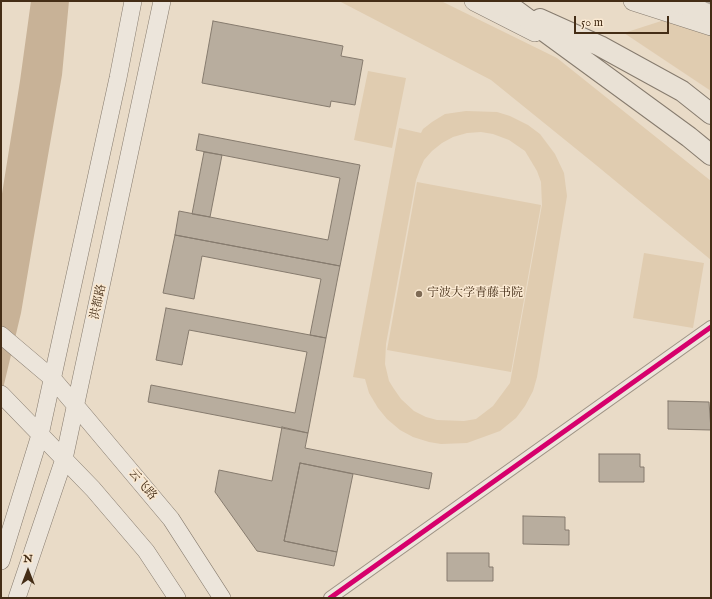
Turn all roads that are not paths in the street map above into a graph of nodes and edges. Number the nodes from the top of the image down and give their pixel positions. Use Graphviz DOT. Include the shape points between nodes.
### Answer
graph roads {
  1 [pos="133,1"];
  2 [pos="162,1"];
  3 [pos="474,1"];
  4 [pos="633,1"];
  5 [pos="674,1"];
  6 [pos="506,3"];
  7 [pos="706,12"];
  8 [pos="711,26"];
  9 [pos="569,50"];
  10 [pos="624,59"];
  11 [pos="711,114"];
  12 [pos="711,155"];
  13 [pos="711,327"];
  14 [pos="1,335"];
  15 [pos="53,379"];
  16 [pos="1,394"];
  17 [pos="76,406"];
  18 [pos="40,435"];
  19 [pos="64,460"];
  20 [pos="1,561"];
  21 [pos="18,598"];
  22 [pos="177,598"];
  23 [pos="222,598"];
  24 [pos="330,598"];
  1 -- 15 [label="main road"];
  2 -- 17 [label="main road, 洪都路"];
  3 -- 9 [label="main road"];
  4 -- 8 [label="main road"];
  5 -- 7 [label="highway"];
  6 -- 9 [label="highway"];
  6 -- 10 [label="highway"];
  9 -- 10 [label="highway"];
  9 -- 12 [label="highway"];
  10 -- 11 [label="highway" via="682,91"];
  13 -- 24 [label="street"];
  14 -- 15 [label="main road, 云飞路"];
  15 -- 17 [label="main road, 云飞路"];
  15 -- 18 [label="main road"];
  16 -- 18 [label="main road"];
  17 -- 19 [label="main road, 洪都路"];
  17 -- 23 [label="main road, 云飞路" via="171,519"];
  18 -- 19 [label="main road"];
  18 -- 20 [label="main road"];
  19 -- 21 [label="main road, 洪都路"];
  19 -- 22 [label="main road" via="93,488 146,551"];
}
